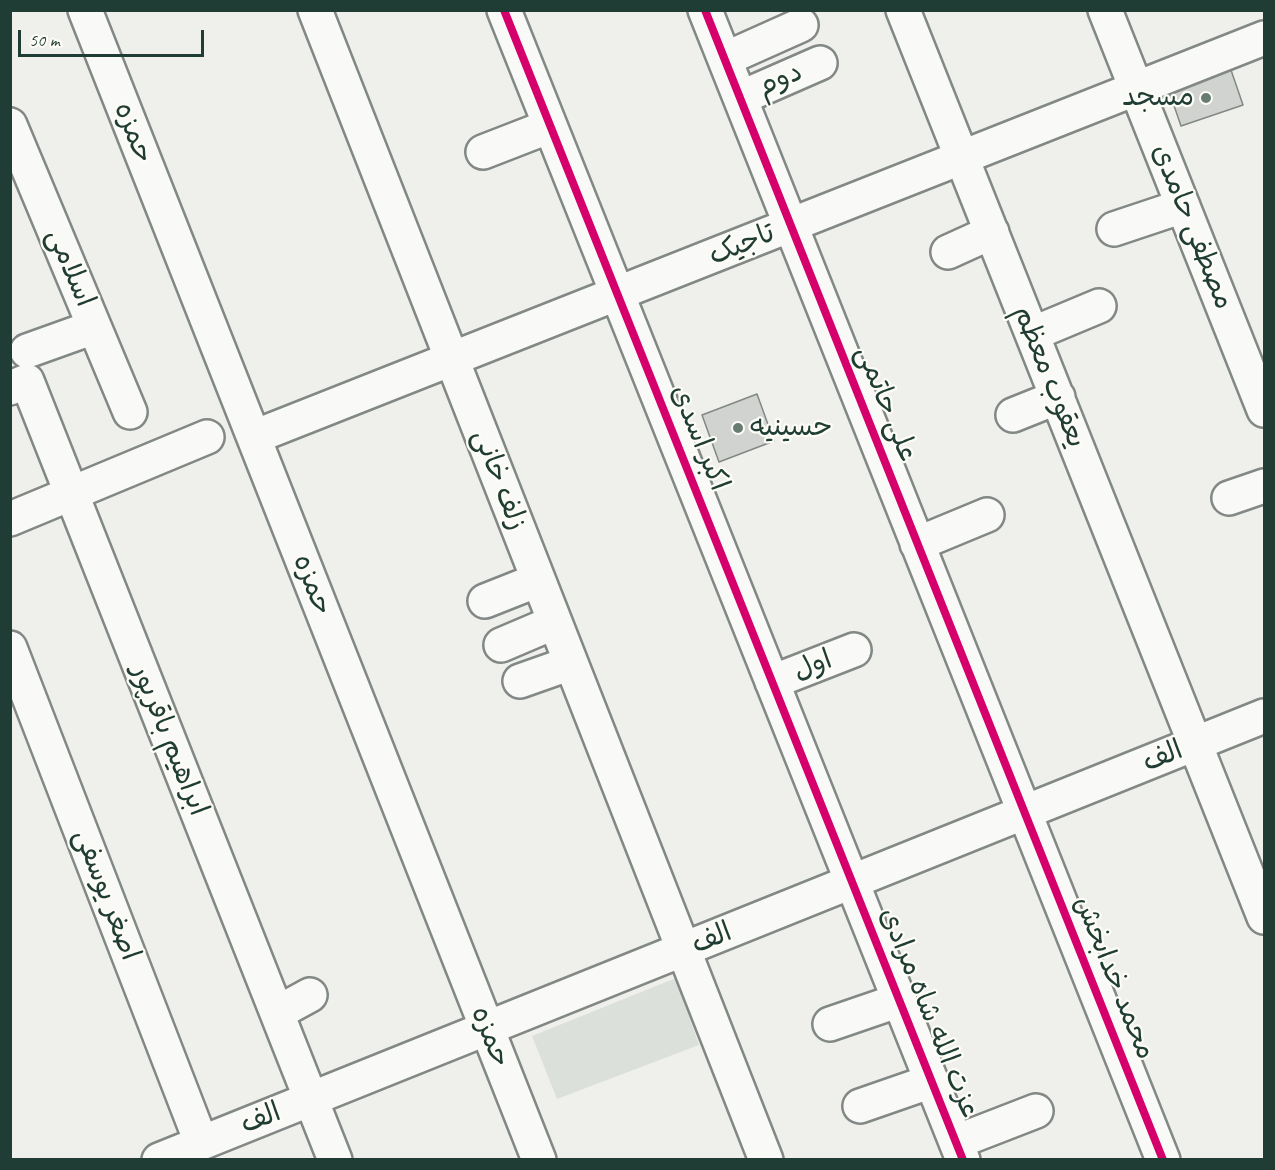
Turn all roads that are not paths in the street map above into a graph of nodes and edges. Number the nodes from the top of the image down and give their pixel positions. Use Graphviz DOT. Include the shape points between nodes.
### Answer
graph roads {
  1 [pos="85,10"];
  2 [pos="315,10"];
  3 [pos="504,10"];
  4 [pos="705,10"];
  5 [pos="903,10"];
  6 [pos="1105,10"];
  7 [pos="801,25"];
  8 [pos="1264,38"];
  9 [pos="725,59"];
  10 [pos="820,63"];
  11 [pos="1137,89"];
  12 [pos="740,98"];
  13 [pos="10,124"];
  14 [pos="550,126"];
  15 [pos="483,152"];
  16 [pos="962,158"];
  17 [pos="1183,206"];
  18 [pos="791,225"];
  19 [pos="1114,229"];
  20 [pos="992,232"];
  21 [pos="948,252"];
  22 [pos="618,294"];
  23 [pos="1099,306"];
  24 [pos="94,327"];
  25 [pos="1032,334"];
  26 [pos="452,359"];
  27 [pos="21,373"];
  28 [pos="1058,398"];
  29 [pos="1264,410"];
  30 [pos="129,412"];
  31 [pos="1013,415"];
  32 [pos="207,436"];
  33 [pos="254,437"];
  34 [pos="1264,486"];
  35 [pos="72,493"];
  36 [pos="1229,498"];
  37 [pos="987,515"];
  38 [pos="10,519"];
  39 [pos="917,544"];
  40 [pos="538,580"];
  41 [pos="485,601"];
  42 [pos="555,622"];
  43 [pos="501,645"];
  44 [pos="10,648"];
  45 [pos="854,650"];
  46 [pos="571,663"];
  47 [pos="520,681"];
  48 [pos="772,682"];
  49 [pos="1264,716"];
  50 [pos="1196,744"];
  51 [pos="1024,813"];
  52 [pos="852,882"];
  53 [pos="1264,917"];
  54 [pos="683,950"];
  55 [pos="310,995"];
  56 [pos="900,1000"];
  57 [pos="277,1013"];
  58 [pos="830,1024"];
  59 [pos="488,1029"];
  60 [pos="932,1081"];
  61 [pos="311,1099"];
  62 [pos="860,1106"];
  63 [pos="1036,1112"];
  64 [pos="201,1143"];
  65 [pos="960,1151"];
  66 [pos="159,1160"];
  67 [pos="334,1160"];
  68 [pos="539,1160"];
  69 [pos="766,1160"];
  70 [pos="1163,1160"];
  1 -- 33 [label="street, حمزه"];
  2 -- 26 [label="street, زلف خانی"];
  3 -- 14 [label="street, اکبر اسدی"];
  4 -- 9 [label="street, علی حاتمی"];
  5 -- 16 [label="street, یعقوب معظم"];
  6 -- 11 [label="street, مصطفی حامدی"];
  7 -- 9 [label="street"];
  8 -- 11 [label="street, تاجیک"];
  9 -- 12 [label="street, علی حاتمی"];
  10 -- 12 [label="street, دوم"];
  11 -- 16 [label="street, تاجیک"];
  11 -- 17 [label="street, مصطفی حامدی"];
  12 -- 18 [label="street, علی حاتمی"];
  13 -- 24 [label="street, اسلامی"];
  14 -- 15 [label="street"];
  14 -- 22 [label="street, اکبر اسدی"];
  16 -- 18 [label="street, تاجیک"];
  16 -- 20 [label="street, یعقوب معظم"];
  17 -- 19 [label="street"];
  17 -- 29 [label="street, مصطفی حامدی"];
  18 -- 22 [label="street, تاجیک"];
  18 -- 39 [label="street, علی حاتمی"];
  20 -- 21 [label="street"];
  20 -- 25 [label="street, یعقوب معظم"];
  22 -- 26 [label="street, تاجیک"];
  22 -- 48 [label="street, اکبر اسدی"];
  23 -- 25 [label="street"];
  24 -- 27 [label="street"];
  24 -- 30 [label="street, اسلامی"];
  25 -- 28 [label="street, یعقوب معظم"];
  26 -- 33 [label="street, تاجیک"];
  26 -- 40 [label="street, زلف خانی"];
  27 -- 35 [label="street, ابراهیم باقرپور"];
  28 -- 31 [label="street"];
  28 -- 50 [label="street, یعقوب معظم"];
  32 -- 35 [label="street"];
  33 -- 59 [label="street, حمزه"];
  34 -- 36 [label="street"];
  35 -- 38 [label="street"];
  35 -- 57 [label="street, ابراهیم باقرپور"];
  37 -- 39 [label="street"];
  39 -- 51 [label="street, علی حاتمی"];
  40 -- 41 [label="street"];
  40 -- 42 [label="street, زلف خانی"];
  42 -- 43 [label="street"];
  42 -- 46 [label="street, زلف خانی"];
  44 -- 64 [label="street, اصغر یوسفی"];
  45 -- 48 [label="street, اول"];
  46 -- 47 [label="street"];
  46 -- 54 [label="street, زلف خانی"];
  48 -- 52 [label="street, اکبر اسدی"];
  49 -- 50 [label="street, الف"];
  50 -- 51 [label="street, الف"];
  50 -- 53 [label="street, یعقوب معظم"];
  51 -- 52 [label="street, الف"];
  51 -- 70 [label="street, محمد خدابخش"];
  52 -- 54 [label="street, الف"];
  52 -- 56 [label="street, عزت الله شاه مرادی"];
  54 -- 59 [label="street, الف"];
  54 -- 69 [label="street, زلف خانی"];
  55 -- 57 [label="street"];
  56 -- 58 [label="street"];
  56 -- 60 [label="street, عزت الله شاه مرادی"];
  57 -- 61 [label="street, ابراهیم باقرپور"];
  59 -- 61 [label="street, الف"];
  59 -- 68 [label="street, حمزه"];
  60 -- 62 [label="street"];
  60 -- 65 [label="street, عزت الله شاه مرادی"];
  61 -- 64 [label="street, الف"];
  61 -- 67 [label="street, ابراهیم باقرپور"];
  63 -- 65 [label="street"];
  64 -- 66 [label="street, الف"];
}
